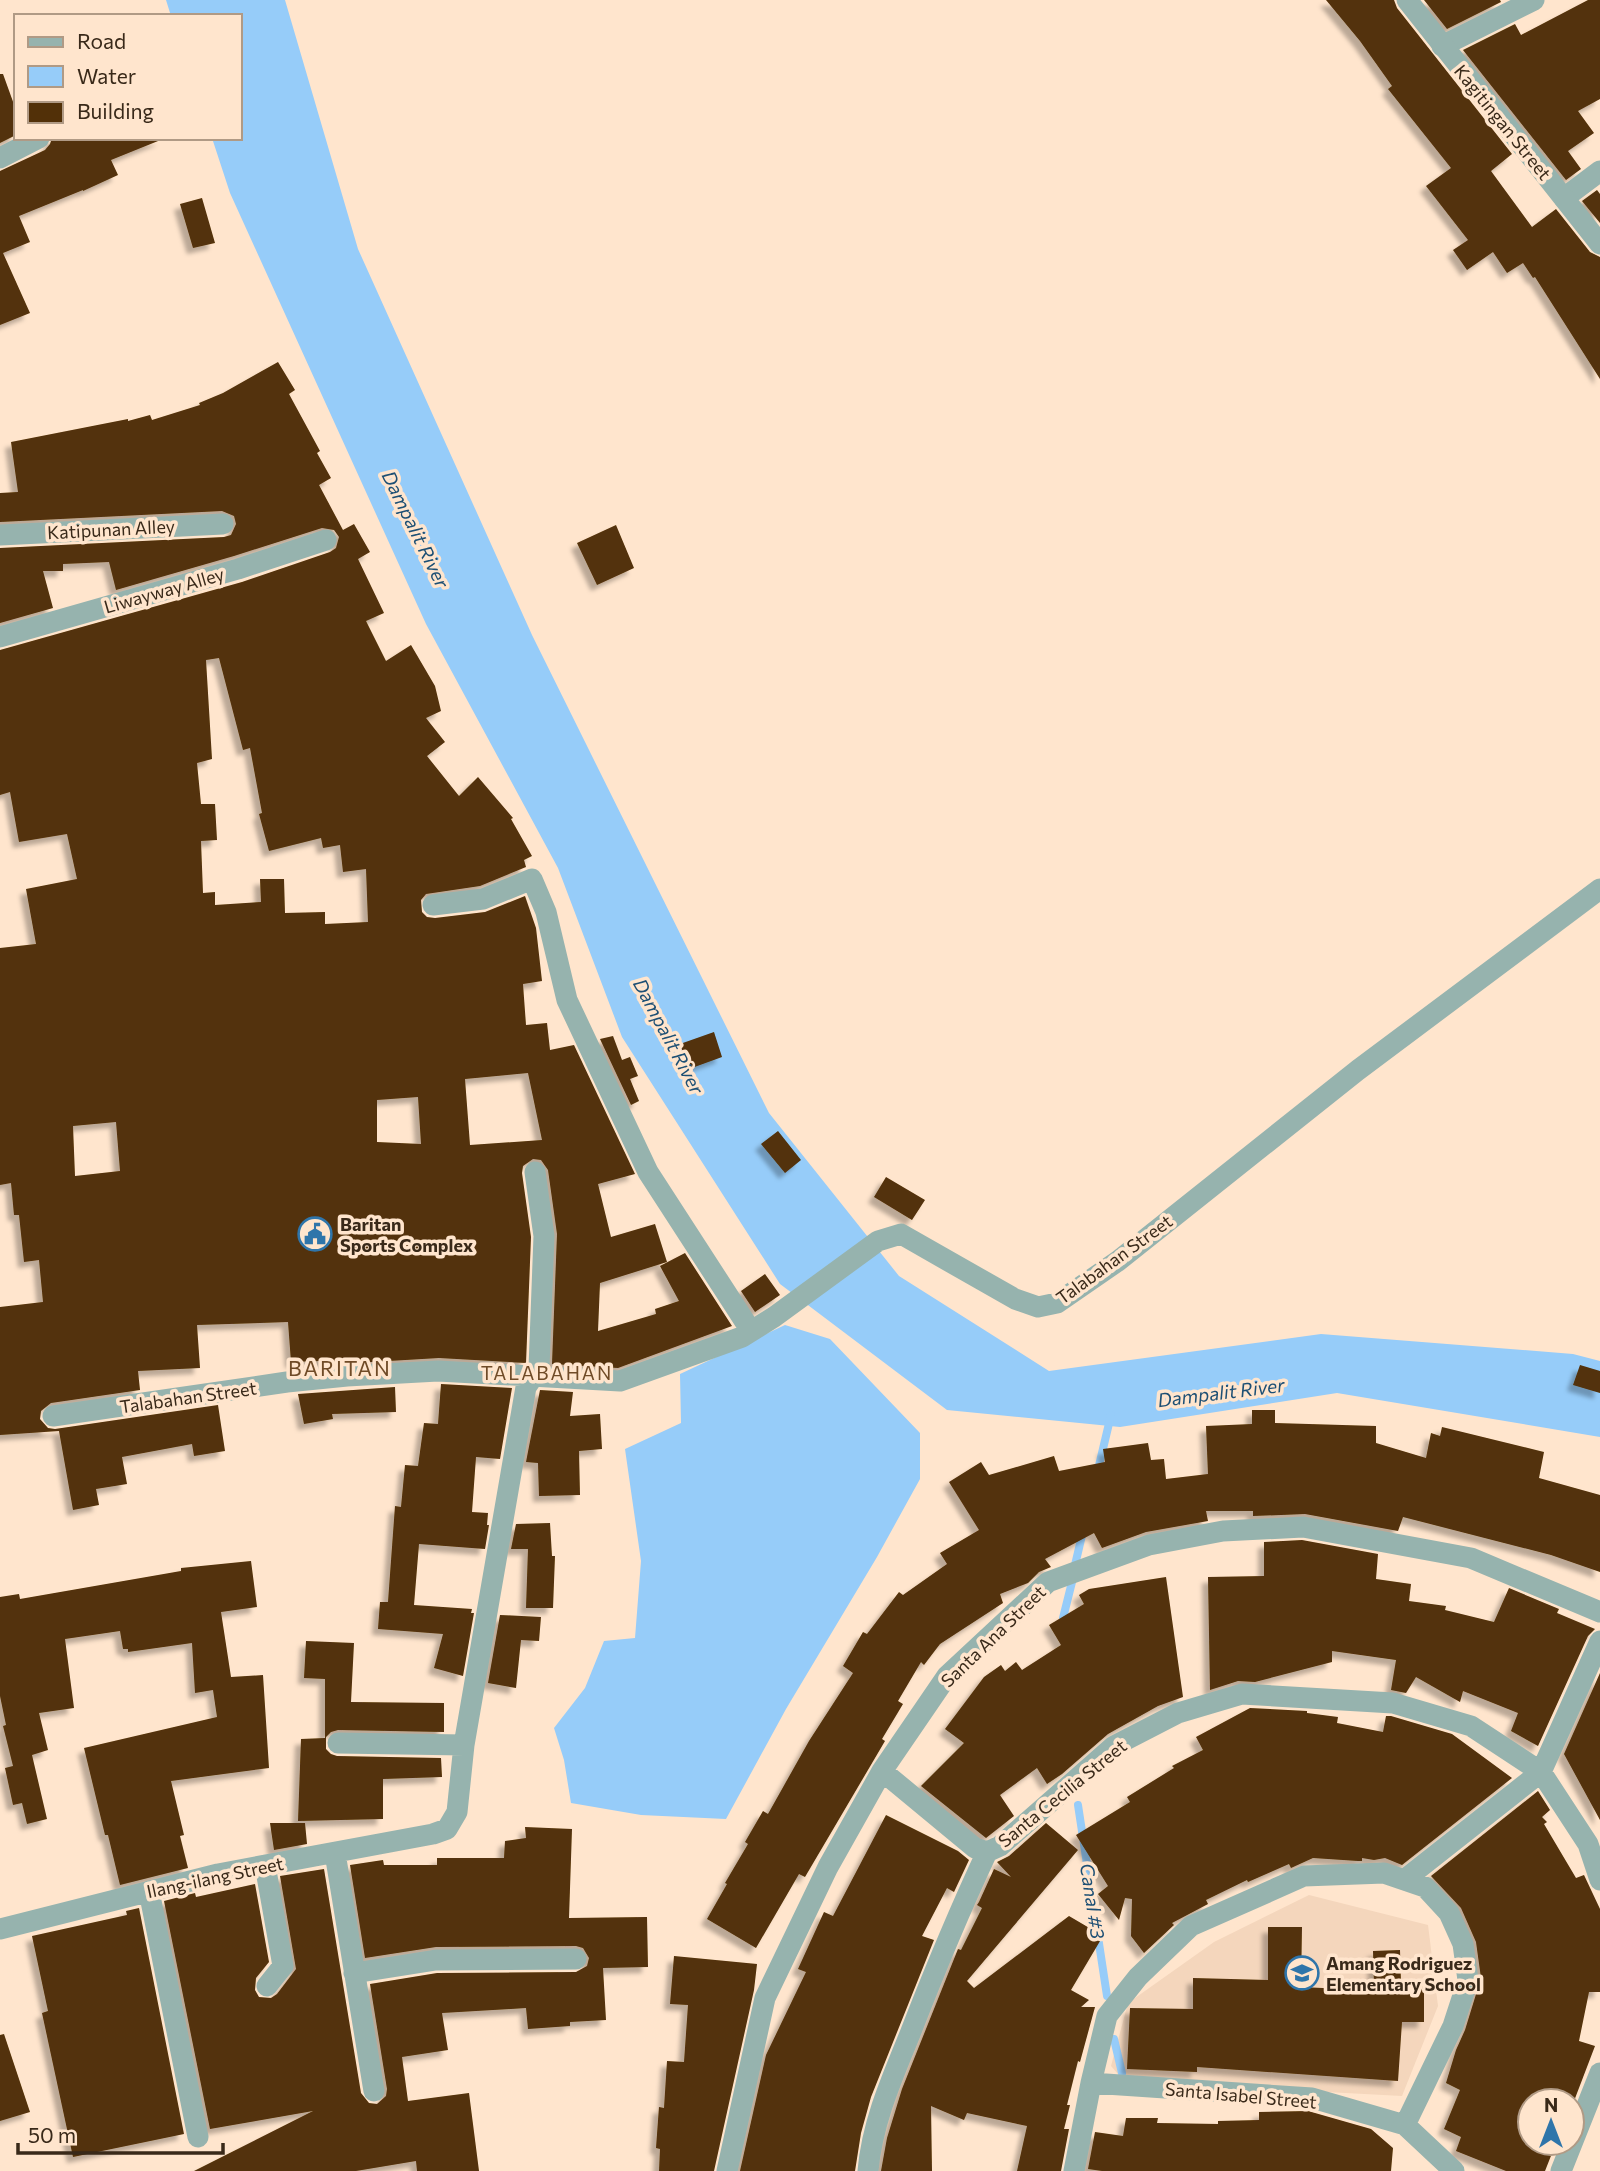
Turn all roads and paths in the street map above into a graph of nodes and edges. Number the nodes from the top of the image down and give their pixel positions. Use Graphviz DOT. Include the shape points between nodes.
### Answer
graph roads {
  1 [pos="1407,0"];
  2 [pos="1534,0"];
  3 [pos="1442,46"];
  4 [pos="35,140"];
  5 [pos="0,158"];
  6 [pos="1600,172"];
  7 [pos="1564,198"];
  8 [pos="1600,244"];
  9 [pos="223,524"];
  10 [pos="0,535"];
  11 [pos="326,540"];
  12 [pos="0,637"];
  13 [pos="1600,889"];
  14 [pos="433,905"];
  15 [pos="535,1172"];
  16 [pos="751,1331"];
  17 [pos="534,1377"];
  18 [pos="53,1416"];
  19 [pos="1600,1612"];
  20 [pos="1600,1641"];
  21 [pos="338,1743"];
  22 [pos="464,1745"];
  23 [pos="882,1771"];
  24 [pos="1541,1772"];
  25 [pos="987,1852"];
  26 [pos="335,1853"];
  27 [pos="265,1865"];
  28 [pos="1404,1880"];
  29 [pos="1600,1880"];
  30 [pos="149,1891"];
  31 [pos="0,1929"];
  32 [pos="576,1959"];
  33 [pos="354,1973"];
  34 [pos="267,1986"];
  35 [pos="1600,2073"];
  36 [pos="1091,2083"];
  37 [pos="374,2091"];
  38 [pos="1405,2125"];
  39 [pos="198,2137"];
  40 [pos="727,2171"];
  41 [pos="868,2171"];
  42 [pos="1074,2171"];
  43 [pos="1454,2171"];
  44 [pos="1561,2171"];
  1 -- 3 [label="street, Kagitingan Street"];
  2 -- 3 [label="street"];
  3 -- 7 [label="street, Kagitingan Street"];
  4 -- 5 [label="street"];
  6 -- 7 [label="street"];
  7 -- 8 [label="street, Kagitingan Street"];
  9 -- 10 [label="street, Katipunan Alley"];
  11 -- 12 [label="street, Liwayway Alley"];
  13 -- 16 [label="street, Talabahan Street" via="1359,1069 1118,1261 1057,1303 1038,1307 1015,1299 901,1234 877,1241"];
  14 -- 16 [label="street" via="483,899 532,879 546,912 567,1000 648,1172"];
  15 -- 17 [label="street" via="544,1236 540,1368"];
  16 -- 17 [label="street, Talabahan Street" via="620,1381"];
  17 -- 18 [label="street, Talabahan Street" via="438,1371 347,1376"];
  17 -- 22 [label="street" via="526,1387"];
  19 -- 23 [label="street, Santa Ana Street" via="1471,1558 1304,1527 1223,1531 1149,1545 1048,1583 947,1675"];
  20 -- 24 [label="street"];
  21 -- 22 [label="street"];
  22 -- 26 [label="street, Ilang-ilang Street" via="457,1812 447,1829"];
  23 -- 25 [label="street, Santa Cecilia Street" via="975,1848"];
  23 -- 40 [label="street, Santa Ana Street" via="828,1867 765,1998"];
  24 -- 25 [label="street, Santa Cecilia Street" via="1471,1726 1393,1703 1242,1695 1178,1713 1114,1746 1000,1846"];
  24 -- 28 [label="street"];
  24 -- 29 [label="street, Santa Cecilia Street" via="1588,1844"];
  25 -- 41 [label="street" via="951,1929 885,2096 870,2146"];
  26 -- 27 [label="street, Ilang-ilang Street"];
  26 -- 33 [label="street"];
  27 -- 30 [label="street, Ilang-ilang Street"];
  27 -- 34 [label="street" via="283,1966"];
  28 -- 36 [label="street" via="1384,1873 1304,1875 1191,1926 1138,1977 1107,2016"];
  28 -- 38 [label="street" via="1425,1887 1449,1913 1463,1944 1468,1980 1453,2026"];
  30 -- 31 [label="street, Ilang-ilang Street"];
  30 -- 39 [label="street"];
  32 -- 33 [label="street" via="436,1960"];
  33 -- 37 [label="street"];
  35 -- 44 [label="street"];
  36 -- 38 [label="street, Santa Isabel Street" via="1312,2098"];
  36 -- 42 [label="street"];
  38 -- 43 [label="street, Santa Isabel Street"];
}
